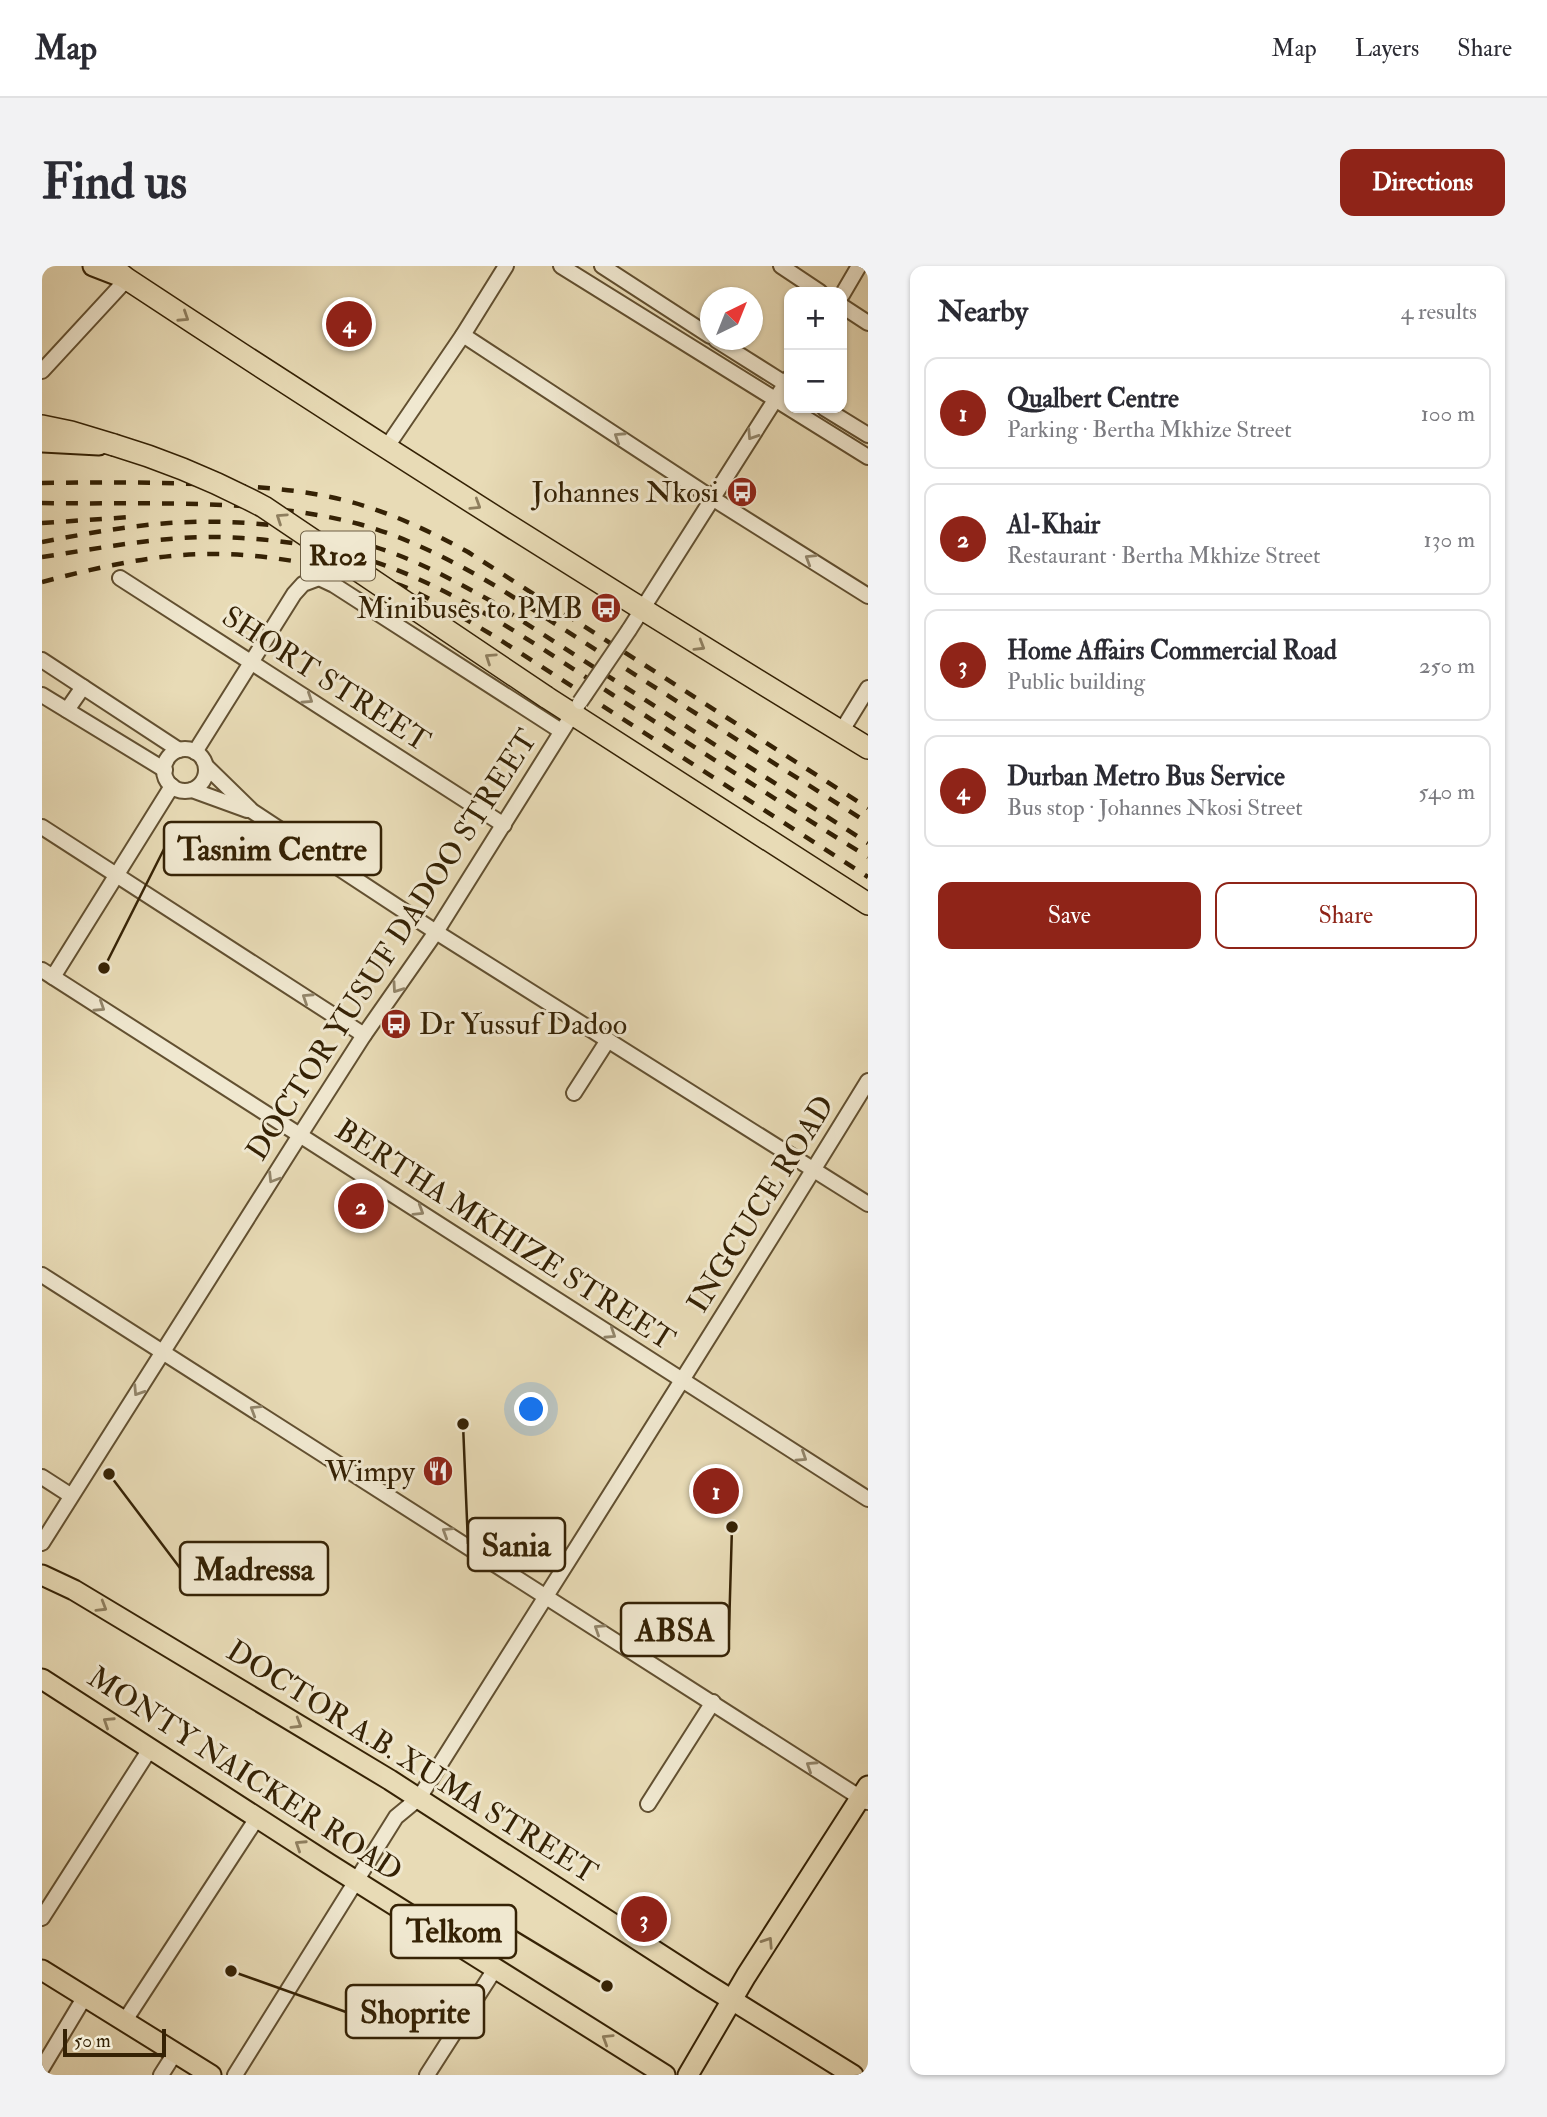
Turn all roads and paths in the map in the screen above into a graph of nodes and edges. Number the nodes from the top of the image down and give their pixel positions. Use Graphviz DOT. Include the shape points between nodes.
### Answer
graph roads {
  1 [pos="93,266"];
  2 [pos="110,266"];
  3 [pos="506,266"];
  4 [pos="561,266"];
  5 [pos="602,266"];
  6 [pos="780,266"];
  7 [pos="859,266"];
  8 [pos="127,279"];
  9 [pos="812,287"];
  10 [pos="847,287"];
  11 [pos="657,302"];
  12 [pos="847,309"];
  13 [pos="646,319"];
  14 [pos="868,323"];
  15 [pos="700,330"];
  16 [pos="463,335"];
  17 [pos="733,350"];
  18 [pos="42,371"];
  19 [pos="784,381"];
  20 [pos="784,389"];
  21 [pos="776,400"];
  22 [pos="832,413"];
  23 [pos="42,426"];
  24 [pos="868,435"];
  25 [pos="42,442"];
  26 [pos="114,445"];
  27 [pos="386,448"];
  28 [pos="868,457"];
  29 [pos="712,498"];
  30 [pos="120,578"];
  31 [pos="868,596"];
  32 [pos="642,610"];
  33 [pos="42,660"];
  34 [pos="251,662"];
  35 [pos="83,687"];
  36 [pos="868,688"];
  37 [pos="42,695"];
  38 [pos="67,710"];
  39 [pos="571,716"];
  40 [pos="841,732"];
  41 [pos="868,748"];
  42 [pos="179,750"];
  43 [pos="195,752"];
  44 [pos="206,766"];
  45 [pos="165,770"];
  46 [pos="172,786"];
  47 [pos="192,790"];
  48 [pos="252,811"];
  49 [pos="504,825"];
  50 [pos="42,827"];
  51 [pos="116,874"];
  52 [pos="868,904"];
  53 [pos="436,932"];
  54 [pos="48,973"];
  55 [pos="364,1035"];
  56 [pos="608,1040"];
  57 [pos="868,1081"];
  58 [pos="574,1093"];
  59 [pos="300,1135"];
  60 [pos="814,1170"];
  61 [pos="868,1204"];
  62 [pos="42,1275"];
  63 [pos="163,1352"];
  64 [pos="682,1380"];
  65 [pos="42,1477"];
  66 [pos="71,1495"];
  67 [pos="868,1499"];
  68 [pos="42,1543"];
  69 [pos="42,1575"];
  70 [pos="546,1595"];
  71 [pos="42,1679"];
  72 [pos="713,1702"];
  73 [pos="150,1749"];
  74 [pos="866,1795"];
  75 [pos="419,1798"];
  76 [pos="648,1804"];
  77 [pos="257,1818"];
  78 [pos="357,1882"];
  79 [pos="42,1918"];
  80 [pos="495,1969"];
  81 [pos="42,1970"];
  82 [pos="84,1998"];
  83 [pos="732,2000"];
  84 [pos="124,2021"];
  85 [pos="175,2053"];
  86 [pos="42,2068"];
  87 [pos="161,2075"];
  88 [pos="211,2075"];
  89 [pos="235,2075"];
  90 [pos="427,2075"];
  91 [pos="665,2075"];
  92 [pos="688,2075"];
  93 [pos="853,2075"];
  1 -- 8 [label="main road"];
  2 -- 8 [label="highway"];
  3 -- 16 [label="street"];
  4 -- 13 [label="street"];
  5 -- 11 [label="street"];
  6 -- 9 [label="street"];
  7 -- 10 [label="street"];
  8 -- 18 [label="street"];
  8 -- 27 [label="highway, one-way"];
  11 -- 13 [label="street"];
  11 -- 15 [label="street"];
  12 -- 14 [label="street"];
  13 -- 21 [label="street"];
  16 -- 27 [label="street"];
  29 -- 16 [label="street, one-way"];
  17 -- 19 [label="street"];
  20 -- 21 [label="street, DOCTOR YUSUF DADOO STREET"];
  21 -- 28 [label="street"];
  21 -- 29 [label="street, DOCTOR YUSUF DADOO STREET, one-way"];
  22 -- 24 [label="street"];
  23 -- 26 [label="highway, R102"];
  25 -- 26 [label="main road, R102"];
  39 -- 26 [label="highway, R102, one-way, bridge" via="264,507 186,469"];
  27 -- 32 [label="highway, one-way"];
  31 -- 29 [label="street, one-way"];
  29 -- 32 [label="street, DOCTOR YUSUF DADOO STREET"];
  30 -- 34 [label="street, SHORT STREET"];
  32 -- 39 [label="street, DOCTOR YUSUF DADOO STREET, bridge"];
  32 -- 40 [label="highway, one-way"];
  33 -- 35 [label="street"];
  34 -- 39 [label="street" via="293,594 303,584 319,579"];
  34 -- 43 [label="street"];
  34 -- 49 [label="street, SHORT STREET, one-way"];
  35 -- 38 [label="street"];
  35 -- 42 [label="street"];
  36 -- 40 [label="street"];
  37 -- 38 [label="street"];
  38 -- 45 [label="street"];
  39 -- 49 [label="street, DOCTOR YUSUF DADOO STREET"];
  39 -- 52 [label="highway, R102"];
  40 -- 41 [label="highway"];
  42 -- 43 [label="street"];
  42 -- 45 [label="street" via="169,758"];
  43 -- 44 [label="street"];
  44 -- 47 [label="street" via="205,778"];
  44 -- 48 [label="street"];
  45 -- 46 [label="street"];
  46 -- 47 [label="street"];
  46 -- 51 [label="street"];
  47 -- 48 [label="street"];
  48 -- 53 [label="street"];
  49 -- 53 [label="street, DOCTOR YUSUF DADOO STREET"];
  50 -- 51 [label="street"];
  51 -- 54 [label="street"];
  55 -- 51 [label="street, one-way"];
  53 -- 55 [label="street, DOCTOR YUSUF DADOO STREET, one-way"];
  53 -- 56 [label="street"];
  54 -- 59 [label="street, BERTHA MKHIZE STREET, one-way"];
  55 -- 59 [label="street, DOCTOR YUSUF DADOO STREET"];
  56 -- 58 [label="street"];
  56 -- 60 [label="street"];
  57 -- 60 [label="street, INGCUCE ROAD"];
  59 -- 63 [label="street, DOCTOR YUSUF DADOO STREET, one-way"];
  59 -- 64 [label="street, BERTHA MKHIZE STREET, one-way"];
  60 -- 61 [label="street"];
  60 -- 64 [label="street, INGCUCE ROAD"];
  62 -- 63 [label="street"];
  63 -- 66 [label="street, DOCTOR YUSUF DADOO STREET, one-way"];
  70 -- 63 [label="street, one-way"];
  64 -- 67 [label="street, BERTHA MKHIZE STREET, one-way"];
  64 -- 70 [label="street, INGCUCE ROAD"];
  65 -- 66 [label="street"];
  66 -- 68 [label="street, DOCTOR YUSUF DADOO STREET"];
  69 -- 75 [label="main road, DOCTOR A.B. XUMA STREET, one-way"];
  72 -- 70 [label="street, one-way"];
  70 -- 75 [label="street, INGCUCE ROAD"];
  73 -- 71 [label="main road, MONTY NAICKER ROAD, one-way"];
  74 -- 72 [label="street, one-way"];
  72 -- 76 [label="street"];
  73 -- 77 [label="main road, MONTY NAICKER ROAD"];
  73 -- 79 [label="street"];
  83 -- 74 [label="main road, one-way"];
  75 -- 78 [label="street, INGCUCE ROAD" via="396,1817"];
  75 -- 83 [label="main road, DOCTOR A.B. XUMA STREET"];
  78 -- 77 [label="main road, MONTY NAICKER ROAD, one-way"];
  77 -- 84 [label="street"];
  78 -- 80 [label="main road, MONTY NAICKER ROAD"];
  78 -- 89 [label="street, INGCUCE ROAD"];
  80 -- 90 [label="street"];
  91 -- 80 [label="main road, MONTY NAICKER ROAD, one-way"];
  81 -- 82 [label="main road"];
  82 -- 84 [label="main road"];
  82 -- 86 [label="street"];
  83 -- 92 [label="main road"];
  83 -- 93 [label="main road, DOCTOR A.B. XUMA STREET"];
  84 -- 85 [label="main road"];
  85 -- 87 [label="street"];
  85 -- 88 [label="main road"];
}
